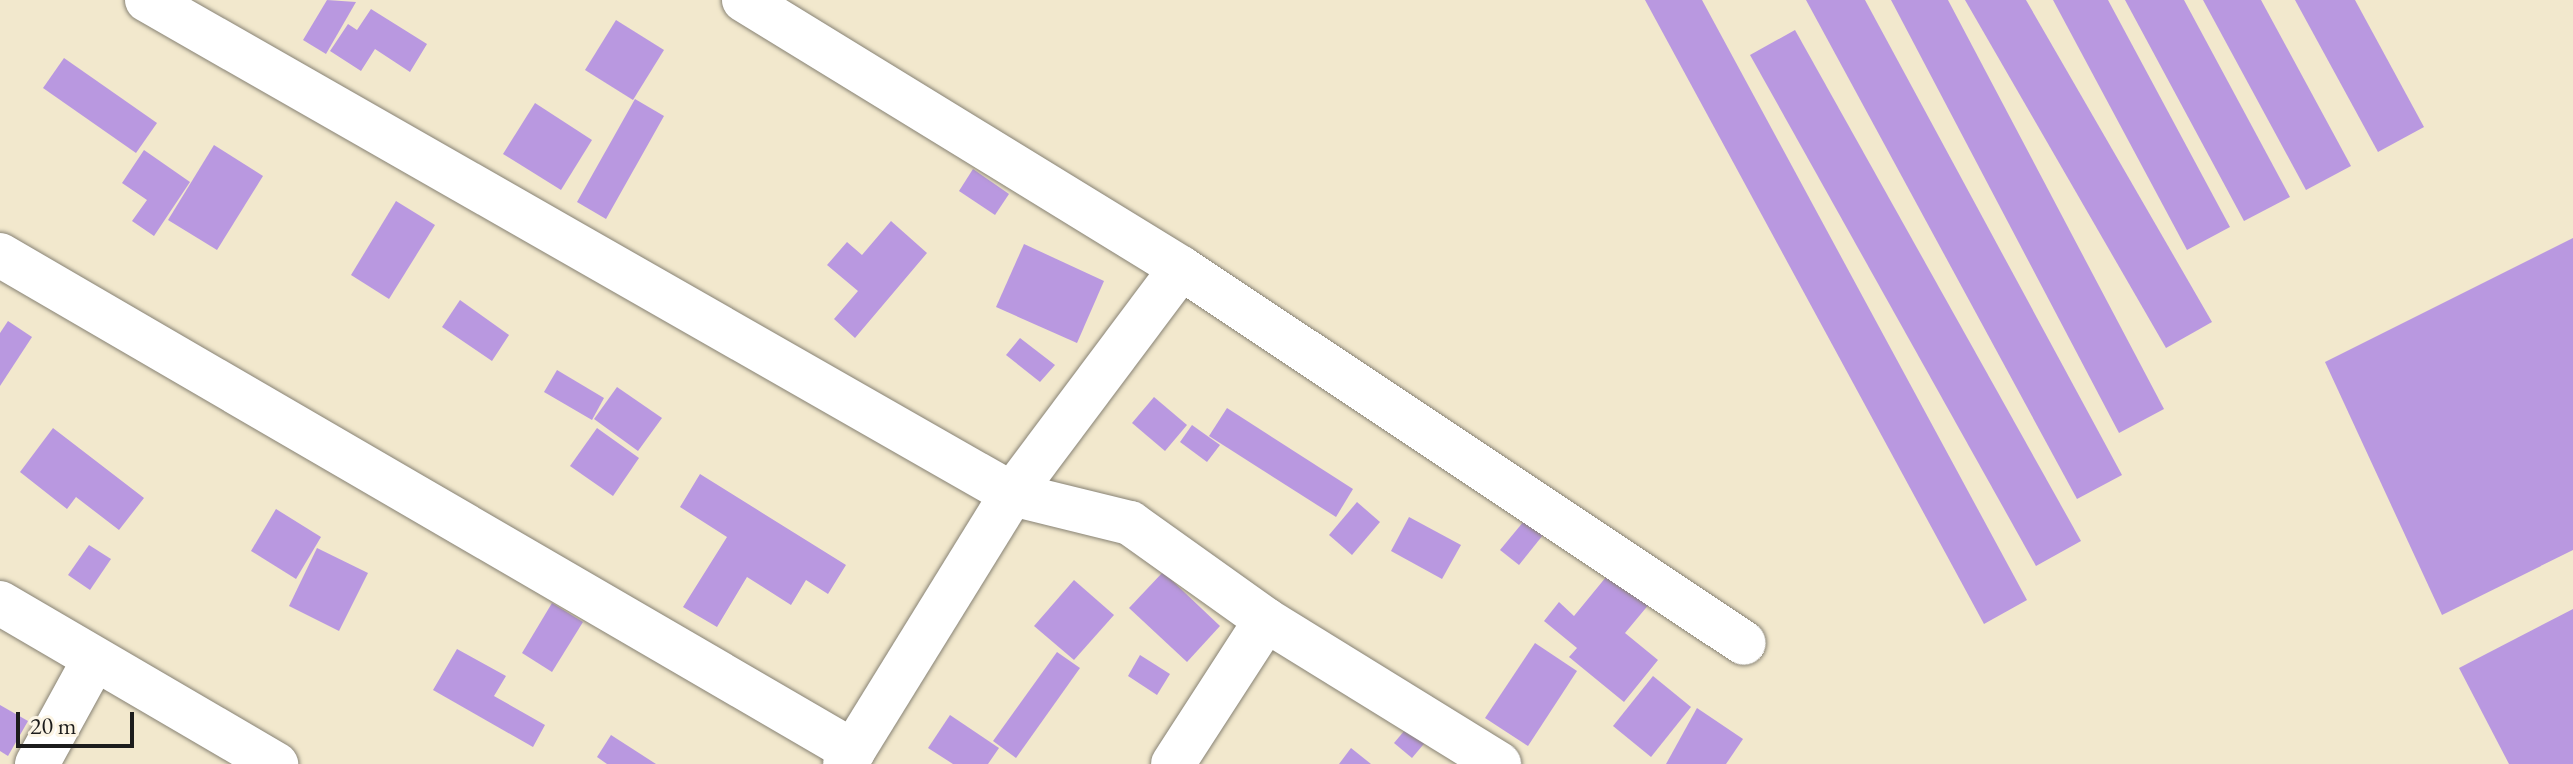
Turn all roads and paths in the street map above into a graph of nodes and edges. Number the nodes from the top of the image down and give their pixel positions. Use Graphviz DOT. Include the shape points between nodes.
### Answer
graph roads {
  1 [pos="147,0"];
  2 [pos="744,0"];
  3 [pos="0,255"];
  4 [pos="1181,268"];
  5 [pos="1012,494"];
  6 [pos="0,603"];
  7 [pos="1266,620"];
  8 [pos="1744,643"];
  9 [pos="94,660"];
  10 [pos="849,758"];
  11 [pos="37,764"];
  12 [pos="276,764"];
  13 [pos="1173,764"];
  14 [pos="1499,764"];
  1 -- 5 [label="street"];
  2 -- 4 [label="street"];
  3 -- 10 [label="street"];
  4 -- 5 [label="street"];
  4 -- 8 [label="street"];
  5 -- 7 [label="street" via="1130,523"];
  5 -- 10 [label="street"];
  6 -- 9 [label="street"];
  7 -- 13 [label="street"];
  7 -- 14 [label="street"];
  9 -- 11 [label="street"];
  9 -- 12 [label="street"];
}
